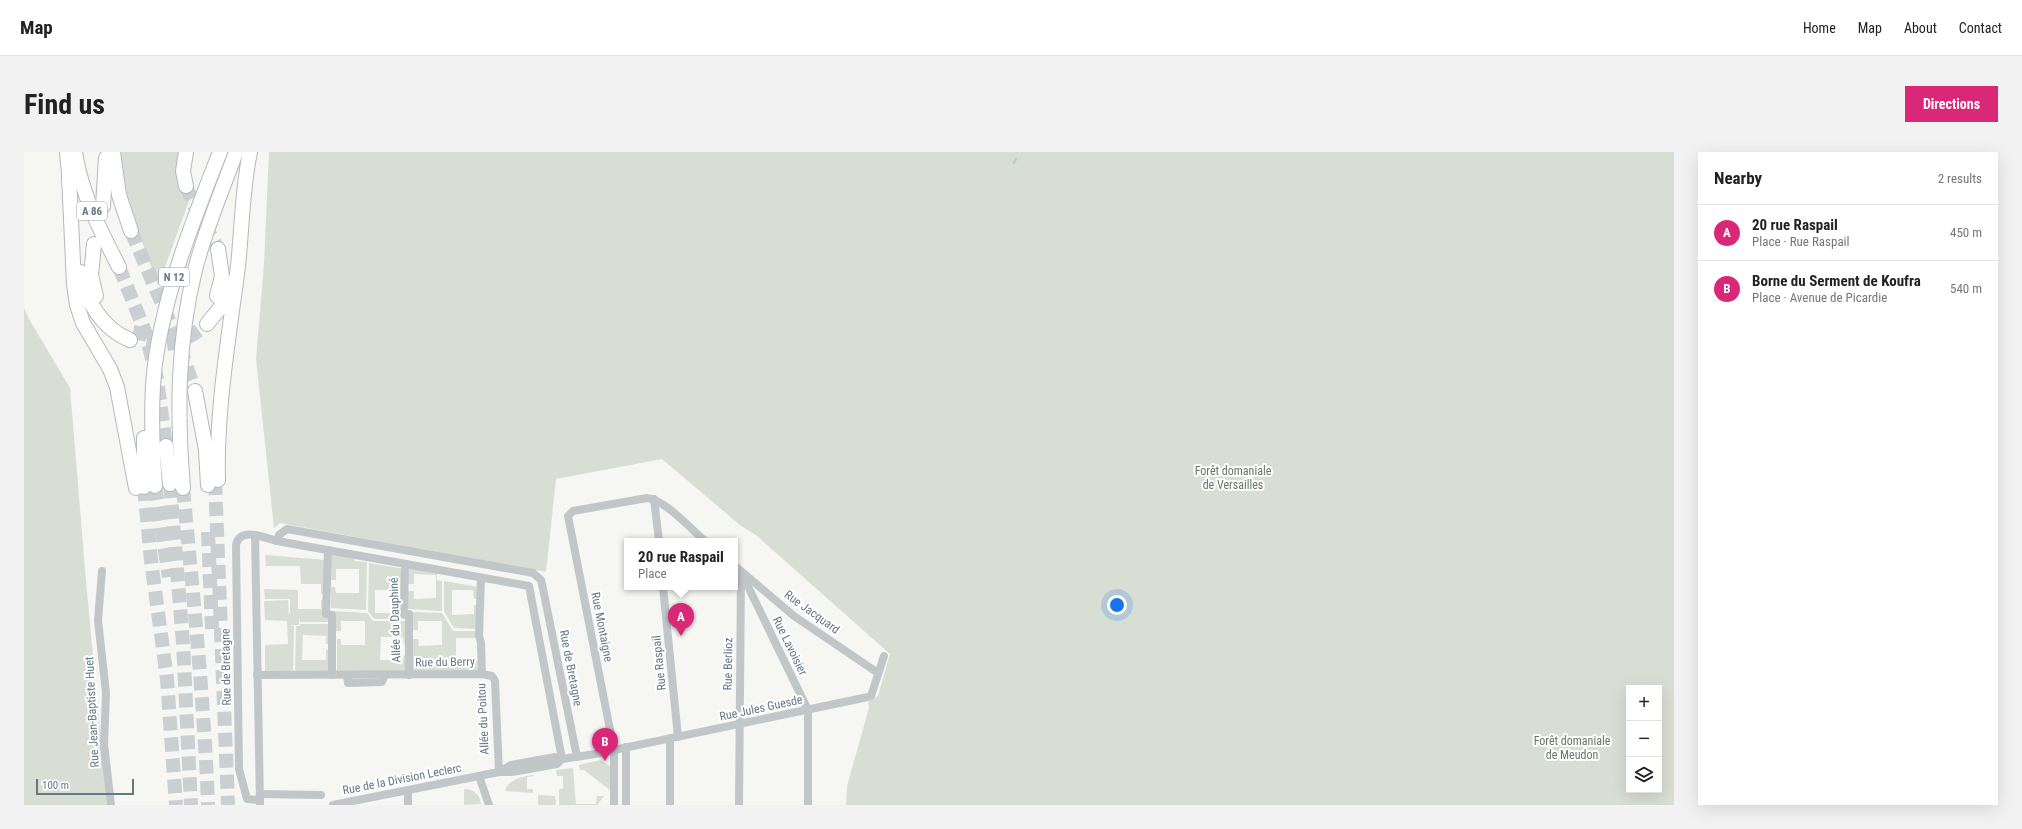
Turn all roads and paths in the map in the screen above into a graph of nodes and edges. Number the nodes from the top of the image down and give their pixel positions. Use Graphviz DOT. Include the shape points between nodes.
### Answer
graph roads {
  1 [pos="67,152"];
  2 [pos="75,152"];
  3 [pos="106,152"];
  4 [pos="113,152"];
  5 [pos="186,152"];
  6 [pos="220,152"];
  7 [pos="236,152"];
  8 [pos="250,152"];
  9 [pos="69,176"];
  10 [pos="186,186"];
  11 [pos="242,198"];
  12 [pos="103,206"];
  13 [pos="131,230"];
  14 [pos="94,244"];
  15 [pos="218,249"];
  16 [pos="119,267"];
  17 [pos="197,389"];
  18 [pos="166,446"];
  19 [pos="654,499"];
  20 [pos="255,535"];
  21 [pos="659,538"];
  22 [pos="701,538"];
  23 [pos="277,541"];
  24 [pos="328,550"];
  25 [pos="405,564"];
  26 [pos="738,569"];
  27 [pos="102,571"];
  28 [pos="531,573"];
  29 [pos="481,578"];
  30 [pos="542,584"];
  31 [pos="529,586"];
  32 [pos="663,590"];
  33 [pos="884,656"];
  34 [pos="878,673"];
  35 [pos="482,674"];
  36 [pos="257,675"];
  37 [pos="332,675"];
  38 [pos="409,675"];
  39 [pos="808,710"];
  40 [pos="739,725"];
  41 [pos="674,738"];
  42 [pos="626,747"];
  43 [pos="614,750"];
  44 [pos="577,757"];
  45 [pos="562,759"];
  46 [pos="499,772"];
  47 [pos="479,776"];
  48 [pos="408,790"];
  49 [pos="321,795"];
  50 [pos="260,800"];
  51 [pos="111,805"];
  52 [pos="333,805"];
  53 [pos="408,805"];
  54 [pos="489,805"];
  55 [pos="614,805"];
  56 [pos="626,805"];
  57 [pos="670,805"];
  58 [pos="739,805"];
  59 [pos="808,805"];
  1 -- 9 [label="highway"];
  2 -- 16 [label="highway, A 86" via="89,204"];
  3 -- 12 [label="highway"];
  4 -- 13 [label="highway, A 86" via="119,194"];
  5 -- 10 [label="highway" via="183,171"];
  6 -- 9 [label="highway, N 12" via="170,290 155,365 152,405 145,412 145,487 117,387 110,369 83,323 78,305"];
  7 -- 18 [label="highway, N 12" via="195,269 183,336 179,370 177,486"];
  8 -- 11 [label="highway"];
  9 -- 14 [label="highway" via="78,261 86,293 99,316 113,330 131,336 109,315 99,301 91,275"];
  11 -- 15 [label="highway" via="230,281 220,308 206,320 221,284 222,266"];
  11 -- 17 [label="highway" via="238,260 214,482 205,444"];
  19 -- 21 [label="street"];
  19 -- 22 [label="street"];
  19 -- 43 [label="street, Rue Montaigne" via="647,498 573,511 568,516"];
  20 -- 23 [label="street"];
  20 -- 36 [label="street"];
  20 -- 50 [label="street, Rue de Bretagne" via="242,535 236,545 239,769 246,797 250,800"];
  23 -- 24 [label="street"];
  23 -- 28 [label="street" via="287,529"];
  24 -- 25 [label="street"];
  24 -- 37 [label="street" via="326,614 332,614"];
  25 -- 29 [label="street"];
  25 -- 38 [label="street, Allée du Dauphiné" via="404,614 409,614"];
  26 -- 34 [label="street, Rue Jacquard" via="794,616"];
  26 -- 39 [label="street, Rue Lavoisier"];
  26 -- 40 [label="street, Rue Berlioz"];
  27 -- 51 [label="street, Rue Jean-Baptiste Huet" via="98,620 106,693 104,744"];
  28 -- 30 [label="street" via="537,575"];
  28 -- 31 [label="street"];
  29 -- 31 [label="street"];
  29 -- 35 [label="street, Allée du Poitou" via="479,636"];
  30 -- 31 [label="street"];
  30 -- 44 [label="street, Rue de Bretagne"];
  31 -- 45 [label="street"];
  32 -- 41 [label="street, Rue Raspail"];
  33 -- 34 [label="street, Rue Jules Guesde"];
  34 -- 39 [label="street, Rue Jules Guesde" via="868,698"];
  35 -- 38 [label="street, Rue du Berry"];
  35 -- 46 [label="street, Allée du Poitou" via="492,676 495,681"];
  36 -- 37 [label="street, Rue du Berry"];
  36 -- 50 [label="street"];
  37 -- 38 [label="street, Rue du Berry"];
  39 -- 40 [label="street, Rue Jules Guesde"];
  39 -- 59 [label="street, Rue Lavoisier"];
  40 -- 41 [label="street, Rue Jules Guesde"];
  40 -- 58 [label="street, Rue Berlioz"];
  41 -- 42 [label="street, Rue Jules Guesde"];
  41 -- 57 [label="street, Rue Raspail"];
  42 -- 43 [label="street, Rue Jules Guesde"];
  42 -- 56 [label="street"];
  43 -- 44 [label="street, Rue de la Division Leclerc"];
  43 -- 55 [label="street"];
  44 -- 45 [label="street, Rue de la Division Leclerc"];
  45 -- 46 [label="street, Rue de la Division Leclerc" via="557,764"];
  46 -- 47 [label="street, Rue de la Division Leclerc"];
  47 -- 48 [label="street, Rue de la Division Leclerc"];
  47 -- 54 [label="street"];
  48 -- 52 [label="street, Rue de la Division Leclerc"];
  48 -- 53 [label="street"];
  49 -- 50 [label="street"];
}
